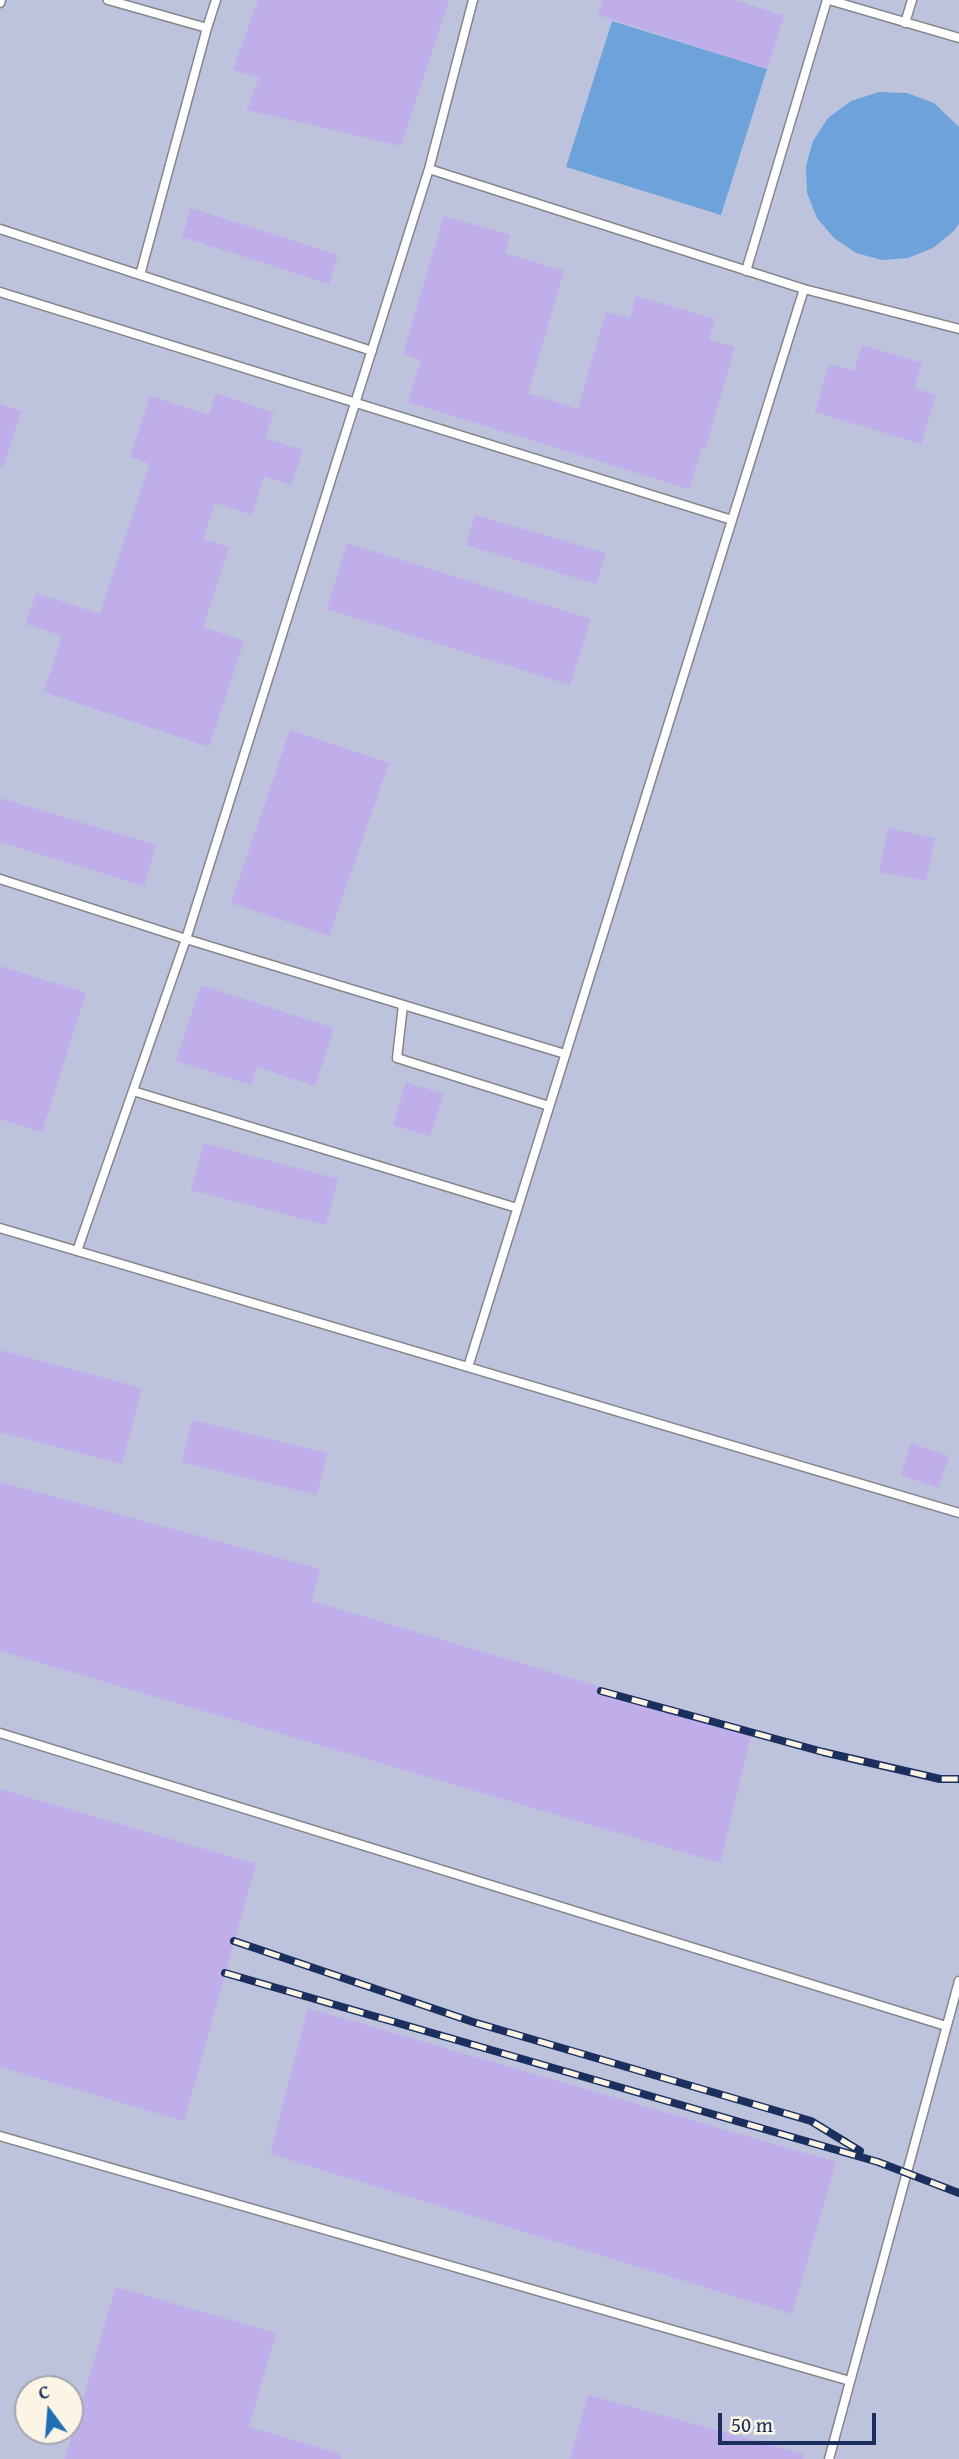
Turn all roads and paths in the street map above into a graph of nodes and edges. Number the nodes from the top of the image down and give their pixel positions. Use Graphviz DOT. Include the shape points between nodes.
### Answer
graph roads {
  1 [pos="108,0"];
  2 [pos="216,0"];
  3 [pos="472,0"];
  4 [pos="828,0"];
  5 [pos="912,0"];
  6 [pos="905,23"];
  7 [pos="207,28"];
  8 [pos="959,38"];
  9 [pos="429,169"];
  10 [pos="0,229"];
  11 [pos="746,271"];
  12 [pos="140,275"];
  13 [pos="804,289"];
  14 [pos="0,292"];
  15 [pos="959,329"];
  16 [pos="372,351"];
  17 [pos="355,403"];
  18 [pos="732,520"];
  19 [pos="0,878"];
  20 [pos="186,939"];
  21 [pos="403,1005"];
  22 [pos="565,1054"];
  23 [pos="133,1091"];
  24 [pos="549,1106"];
  25 [pos="517,1208"];
  26 [pos="0,1228"];
  27 [pos="77,1251"];
  28 [pos="468,1367"];
  29 [pos="959,1513"];
  30 [pos="0,1733"];
  31 [pos="959,1980"];
  32 [pos="946,2026"];
  33 [pos="0,2136"];
  34 [pos="850,2381"];
  35 [pos="829,2459"];
  1 -- 7 [label="lane"];
  2 -- 7 [label="lane"];
  3 -- 9 [label="lane"];
  4 -- 6 [label="lane"];
  4 -- 11 [label="lane"];
  5 -- 6 [label="lane"];
  6 -- 8 [label="lane"];
  7 -- 12 [label="lane"];
  9 -- 11 [label="lane"];
  9 -- 16 [label="lane"];
  10 -- 12 [label="lane"];
  11 -- 13 [label="lane"];
  12 -- 16 [label="lane"];
  13 -- 15 [label="lane"];
  13 -- 18 [label="lane"];
  14 -- 17 [label="lane"];
  16 -- 17 [label="lane"];
  17 -- 18 [label="lane"];
  17 -- 20 [label="lane"];
  18 -- 22 [label="lane"];
  19 -- 20 [label="lane"];
  20 -- 21 [label="lane"];
  20 -- 23 [label="lane"];
  21 -- 22 [label="lane"];
  21 -- 24 [label="lane" via="397,1058"];
  22 -- 24 [label="lane"];
  23 -- 25 [label="lane"];
  23 -- 27 [label="lane"];
  24 -- 25 [label="lane"];
  25 -- 28 [label="lane"];
  26 -- 27 [label="lane"];
  27 -- 28 [label="lane"];
  28 -- 29 [label="lane"];
  30 -- 32 [label="lane"];
  31 -- 32 [label="lane"];
  32 -- 34 [label="lane"];
  33 -- 34 [label="lane"];
  34 -- 35 [label="lane"];
}
